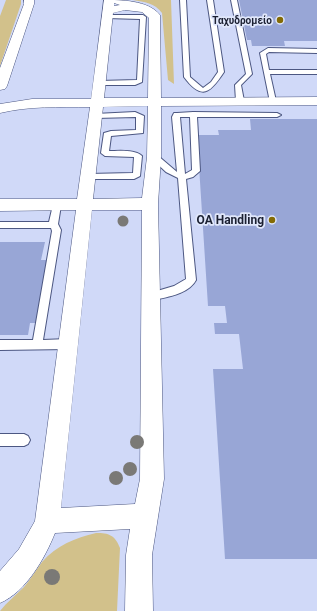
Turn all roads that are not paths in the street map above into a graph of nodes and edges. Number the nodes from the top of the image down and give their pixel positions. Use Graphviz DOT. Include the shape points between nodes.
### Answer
graph roads {
  1 [pos="29,0"];
  2 [pos="183,0"];
  3 [pos="210,0"];
  4 [pos="234,0"];
  5 [pos="108,6"];
  6 [pos="317,51"];
  7 [pos="268,72"];
  8 [pos="317,72"];
  9 [pos="99,83"];
  10 [pos="0,86"];
  11 [pos="204,96"];
  12 [pos="317,100"];
  13 [pos="240,101"];
  14 [pos="272,101"];
  15 [pos="154,102"];
  16 [pos="32,103"];
  17 [pos="0,109"];
  18 [pos="96,109"];
  19 [pos="193,114"];
  20 [pos="277,115"];
  21 [pos="154,157"];
  22 [pos="88,177"];
  23 [pos="183,177"];
  24 [pos="150,204"];
  25 [pos="0,205"];
  26 [pos="57,205"];
  27 [pos="85,205"];
  28 [pos="0,225"];
  29 [pos="53,225"];
  30 [pos="150,297"];
  31 [pos="68,344"];
  32 [pos="0,345"];
  33 [pos="37,345"];
  34 [pos="0,440"];
  35 [pos="24,440"];
  36 [pos="145,516"];
  37 [pos="46,521"];
  38 [pos="0,590"];
  39 [pos="139,611"];
  1 -- 10 [label="street"];
  2 -- 11 [label="lane" via="187,77"];
  3 -- 11 [label="lane" via="221,72"];
  4 -- 13 [label="lane" via="249,74 238,85"];
  5 -- 9 [label="street"];
  5 -- 9 [label="lane" via="143,17 140,81"];
  5 -- 15 [label="street" via="145,9 154,15"];
  6 -- 7 [label="lane" via="265,51 263,53"];
  7 -- 8 [label="lane"];
  7 -- 14 [label="lane"];
  9 -- 18 [label="street"];
  10 -- 16 [label="street" via="3,95 11,101"];
  11 -- 13 [label="street"];
  11 -- 15 [label="street"];
  12 -- 14 [label="street"];
  13 -- 14 [label="street"];
  15 -- 18 [label="street"];
  15 -- 21 [label="street"];
  16 -- 17 [label="street"];
  16 -- 18 [label="street"];
  18 -- 22 [label="street"];
  18 -- 22 [label="lane" via="140,116 140,131 107,135 105,153 138,156 137,174"];
  19 -- 20 [label="lane"];
  19 -- 23 [label="lane" via="196,171"];
  19 -- 23 [label="lane" via="180,114 176,117"];
  21 -- 23 [label="lane" via="176,176"];
  21 -- 24 [label="street"];
  22 -- 27 [label="street"];
  23 -- 30 [label="lane" via="192,280 180,289"];
  24 -- 27 [label="street"];
  24 -- 30 [label="street"];
  25 -- 26 [label="street"];
  26 -- 27 [label="street"];
  26 -- 29 [label="lane"];
  27 -- 31 [label="street"];
  28 -- 29 [label="lane"];
  29 -- 33 [label="lane" via="57,230"];
  30 -- 36 [label="street" via="152,479"];
  31 -- 33 [label="lane"];
  31 -- 37 [label="street"];
  32 -- 33 [label="lane"];
  34 -- 35 [label="lane"];
  36 -- 37 [label="street"];
  36 -- 39 [label="street" via="139,555"];
  37 -- 38 [label="street" via="32,554"];
}
